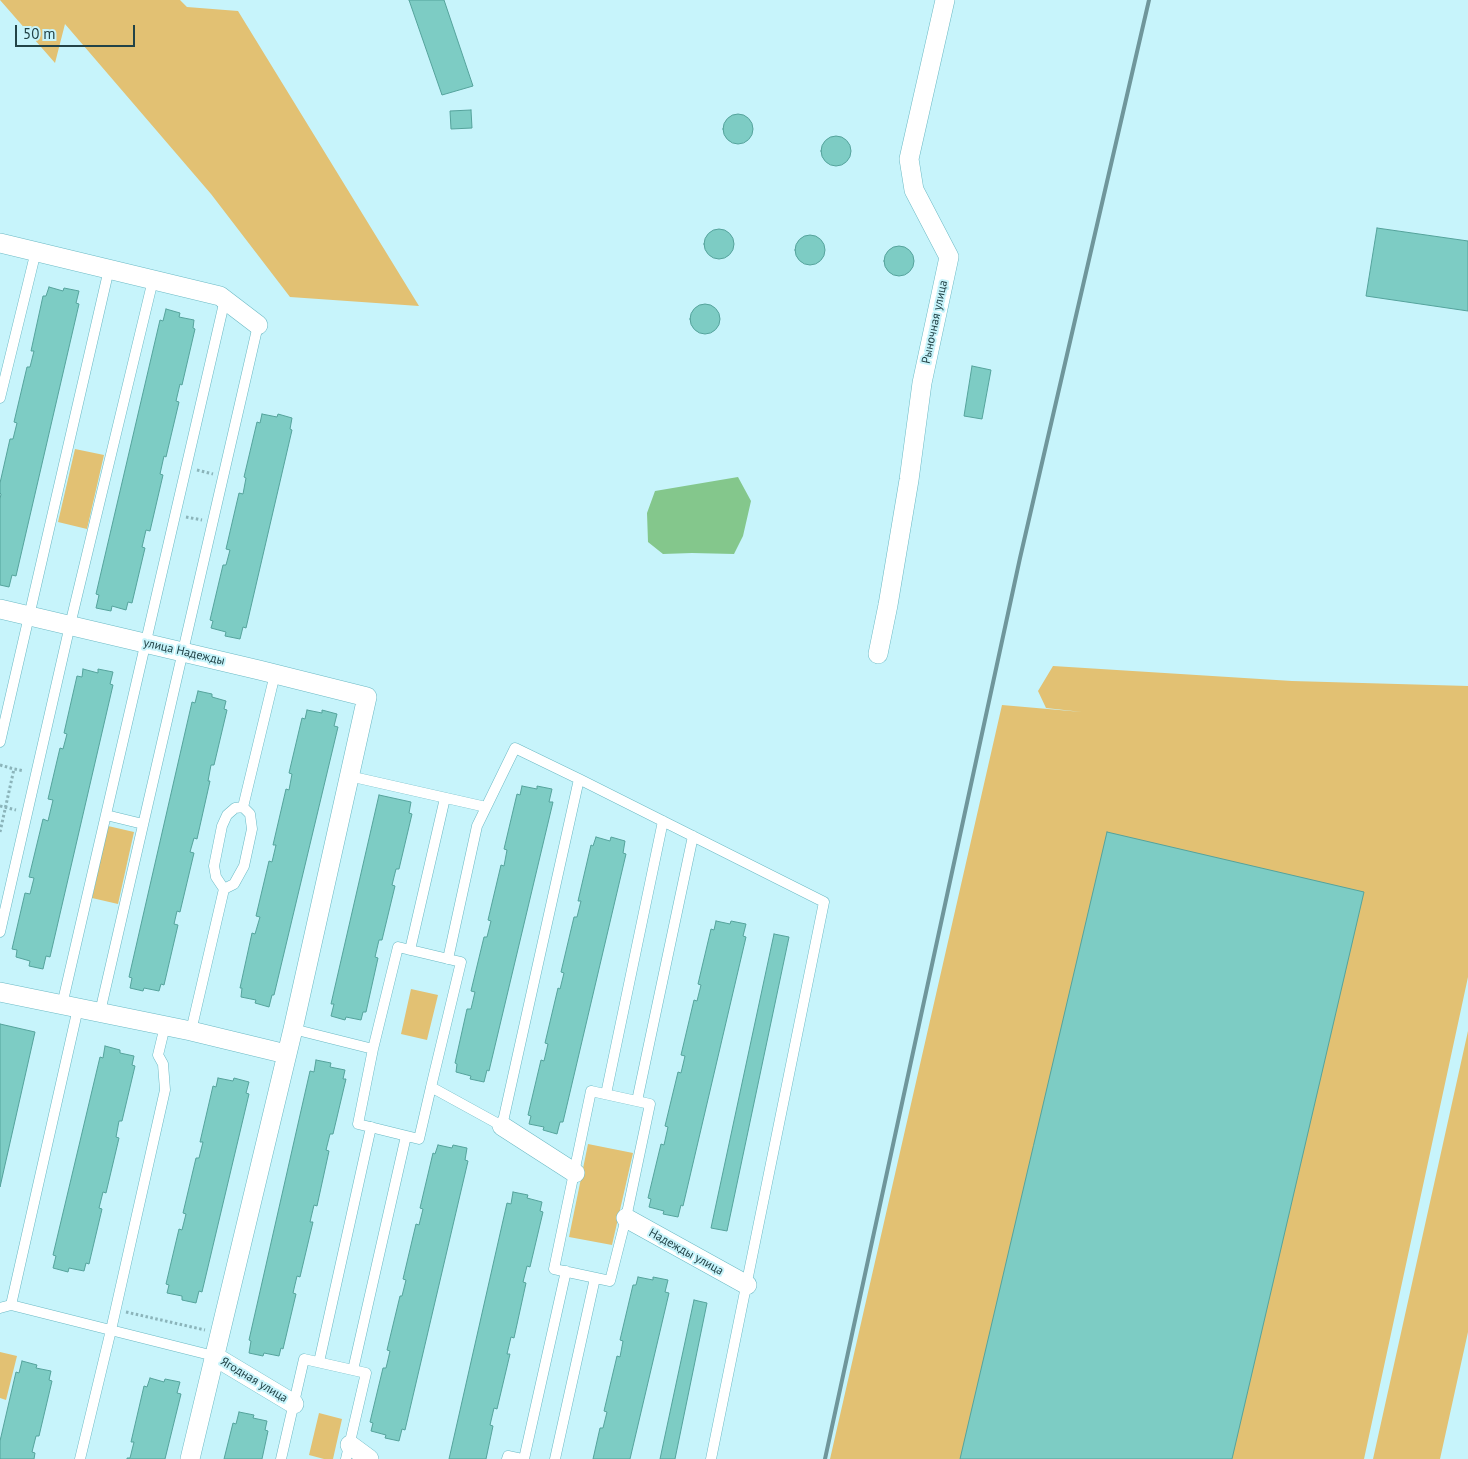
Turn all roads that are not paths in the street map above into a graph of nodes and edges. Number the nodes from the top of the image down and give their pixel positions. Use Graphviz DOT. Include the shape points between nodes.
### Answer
graph roads {
  1 [pos="945,0"];
  2 [pos="0,243"];
  3 [pos="36,252"];
  4 [pos="109,269"];
  5 [pos="152,280"];
  6 [pos="225,299"];
  7 [pos="258,325"];
  8 [pos="0,398"];
  9 [pos="0,609"];
  10 [pos="29,616"];
  11 [pos="70,625"];
  12 [pos="145,643"];
  13 [pos="183,652"];
  14 [pos="878,654"];
  15 [pos="274,674"];
  16 [pos="0,742"];
  17 [pos="349,776"];
  18 [pos="579,779"];
  19 [pos="445,798"];
  20 [pos="243,807"];
  21 [pos="486,807"];
  22 [pos="106,815"];
  23 [pos="663,821"];
  24 [pos="143,824"];
  25 [pos="693,836"];
  26 [pos="224,889"];
  27 [pos="0,932"];
  28 [pos="410,950"];
  29 [pos="448,959"];
  30 [pos="0,992"];
  31 [pos="70,1006"];
  32 [pos="100,1012"];
  33 [pos="165,1026"];
  34 [pos="293,1029"];
  35 [pos="191,1031"];
  36 [pos="374,1049"];
  37 [pos="286,1054"];
  38 [pos="431,1087"];
  39 [pos="606,1094"];
  40 [pos="637,1101"];
  41 [pos="502,1126"];
  42 [pos="371,1127"];
  43 [pos="406,1136"];
  44 [pos="575,1173"];
  45 [pos="626,1218"];
  46 [pos="566,1271"];
  47 [pos="595,1278"];
  48 [pos="747,1285"];
  49 [pos="11,1305"];
  50 [pos="0,1308"];
  51 [pos="111,1330"];
  52 [pos="214,1356"];
  53 [pos="318,1362"];
  54 [pos="353,1370"];
  55 [pos="294,1404"];
  56 [pos="348,1452"];
  57 [pos="80,1459"];
  58 [pos="190,1459"];
  59 [pos="281,1459"];
  60 [pos="369,1459"];
  61 [pos="507,1459"];
  62 [pos="523,1459"];
  63 [pos="555,1459"];
  64 [pos="712,1459"];
  1 -- 14 [label="street, Рыночная улица" via="909,159 914,190 949,257 922,383 892,585"];
  2 -- 3 [label="street"];
  3 -- 4 [label="street"];
  3 -- 8 [label="lane"];
  4 -- 5 [label="street"];
  4 -- 10 [label="lane"];
  5 -- 6 [label="street"];
  5 -- 11 [label="lane"];
  6 -- 7 [label="street"];
  6 -- 12 [label="lane"];
  7 -- 13 [label="lane"];
  9 -- 10 [label="street, улица Надежды"];
  10 -- 11 [label="street, улица Надежды"];
  10 -- 16 [label="lane"];
  11 -- 12 [label="street, улица Надежды"];
  11 -- 27 [label="lane"];
  12 -- 13 [label="street, улица Надежды"];
  12 -- 22 [label="lane"];
  13 -- 15 [label="street, улица Надежды"];
  13 -- 24 [label="lane"];
  15 -- 17 [label="street, улица Надежды" via="367,697"];
  15 -- 20 [label="lane"];
  17 -- 19 [label="lane"];
  17 -- 34 [label="street"];
  18 -- 21 [label="lane" via="515,748"];
  18 -- 23 [label="lane"];
  18 -- 41 [label="lane"];
  19 -- 21 [label="lane"];
  19 -- 28 [label="lane"];
  20 -- 26 [label="lane" via="250,814 252,829 244,866 234,884"];
  20 -- 26 [label="lane" via="235,808 222,826 214,866 216,877"];
  21 -- 29 [label="lane" via="477,826"];
  22 -- 24 [label="lane"];
  22 -- 31 [label="lane"];
  23 -- 25 [label="lane"];
  23 -- 39 [label="lane"];
  24 -- 32 [label="lane"];
  25 -- 40 [label="lane"];
  25 -- 48 [label="lane" via="824,902"];
  26 -- 35 [label="lane"];
  28 -- 29 [label="lane"];
  28 -- 36 [label="lane" via="398,947"];
  29 -- 38 [label="lane" via="461,962"];
  30 -- 31 [label="street"];
  31 -- 32 [label="street"];
  31 -- 49 [label="lane"];
  32 -- 33 [label="street"];
  33 -- 35 [label="street"];
  33 -- 51 [label="lane" via="158,1055 165,1090"];
  34 -- 36 [label="lane"];
  34 -- 37 [label="street"];
  35 -- 37 [label="street"];
  36 -- 42 [label="lane" via="358,1124"];
  37 -- 52 [label="street"];
  38 -- 41 [label="lane"];
  38 -- 43 [label="lane" via="419,1139"];
  39 -- 40 [label="lane"];
  39 -- 44 [label="lane" via="591,1091"];
  40 -- 45 [label="lane" via="650,1104"];
  41 -- 44 [label="street"];
  42 -- 43 [label="lane"];
  42 -- 53 [label="lane"];
  43 -- 54 [label="lane"];
  44 -- 46 [label="lane" via="554,1269"];
  45 -- 47 [label="lane" via="610,1282"];
  45 -- 48 [label="street, Надежды улица"];
  46 -- 47 [label="lane"];
  46 -- 62 [label="lane"];
  47 -- 63 [label="lane"];
  48 -- 64 [label="lane"];
  49 -- 50 [label="lane"];
  49 -- 51 [label="lane"];
  51 -- 52 [label="lane"];
  51 -- 57 [label="lane"];
  52 -- 55 [label="street, Ягодная улица"];
  52 -- 58 [label="street"];
  53 -- 54 [label="lane"];
  53 -- 55 [label="lane" via="304,1359"];
  54 -- 56 [label="lane" via="366,1373"];
  55 -- 59 [label="lane"];
  56 -- 60 [label="street"];
  61 -- 62 [label="lane" via="508,1456"];
}
